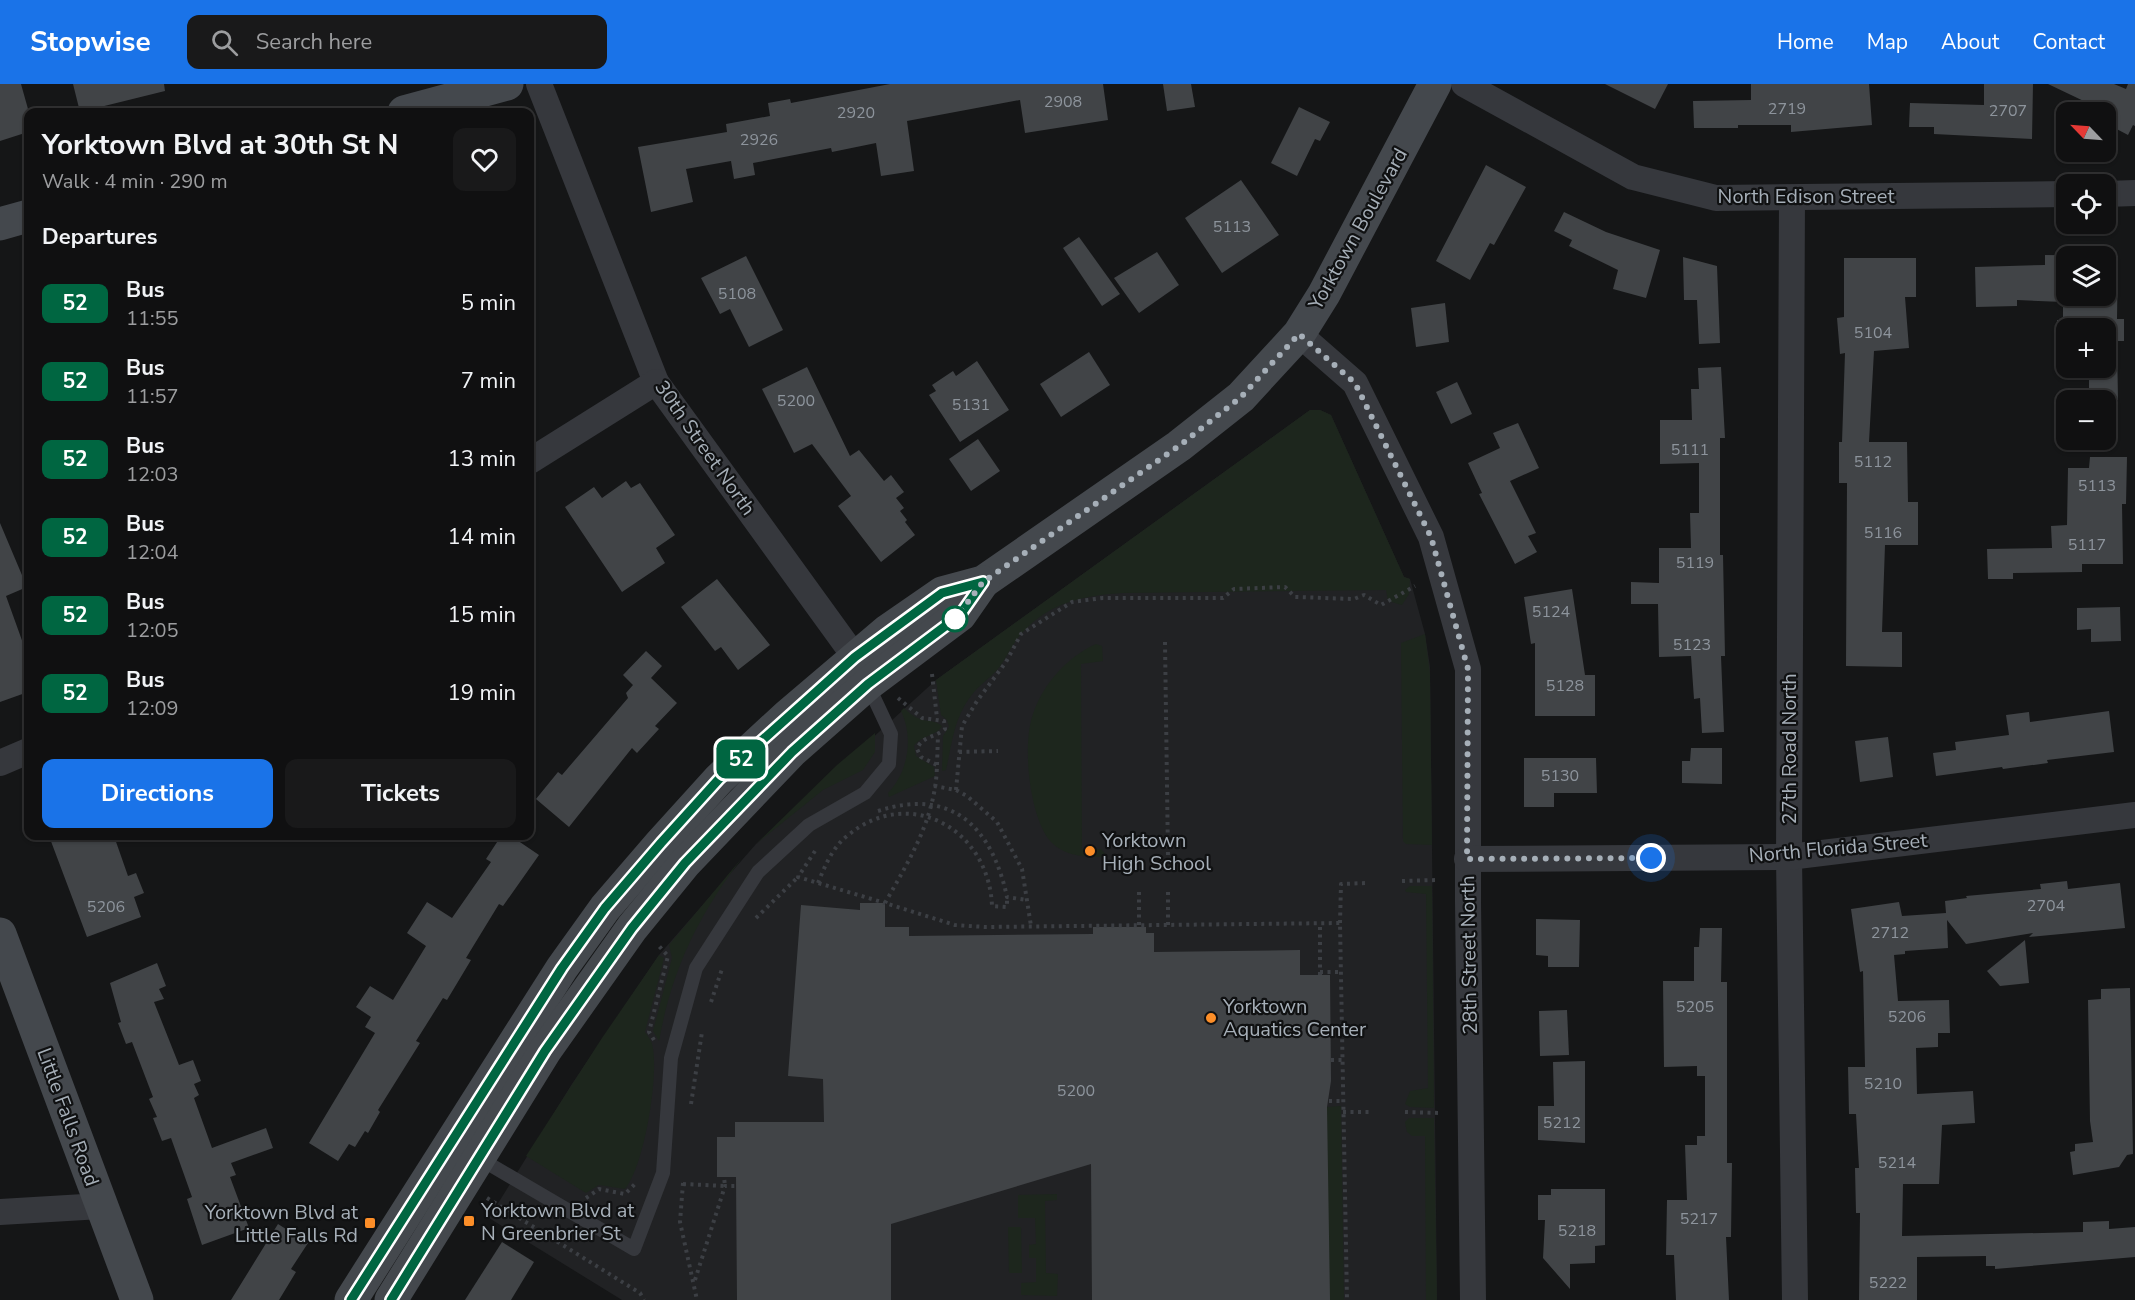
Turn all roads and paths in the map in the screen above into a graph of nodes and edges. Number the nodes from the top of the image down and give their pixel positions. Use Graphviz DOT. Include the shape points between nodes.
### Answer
graph roads {
  1 [pos="507,84"];
  2 [pos="539,84"];
  3 [pos="1435,84"];
  4 [pos="1464,84"];
  5 [pos="419,108"];
  6 [pos="2135,193"];
  7 [pos="2056,194"];
  8 [pos="2116,194"];
  9 [pos="1792,199"];
  10 [pos="24,217"];
  11 [pos="0,224"];
  12 [pos="1299,334"];
  13 [pos="656,382"];
  14 [pos="534,458"];
  15 [pos="1415,586"];
  16 [pos="1164,642"];
  17 [pos="931,667"];
  18 [pos="872,678"];
  19 [pos="937,718"];
  20 [pos="938,735"];
  21 [pos="998,751"];
  22 [pos="959,752"];
  23 [pos="24,753"];
  24 [pos="0,763"];
  25 [pos="937,765"];
  26 [pos="934,786"];
  27 [pos="956,790"];
  28 [pos="932,802"];
  29 [pos="873,812"];
  30 [pos="2135,815"];
  31 [pos="929,818"];
  32 [pos="818,844"];
  33 [pos="1168,857"];
  34 [pos="1789,857"];
  35 [pos="1467,859"];
  36 [pos="798,876"];
  37 [pos="1437,880"];
  38 [pos="818,882"];
  39 [pos="1402,882"];
  40 [pos="1367,883"];
  41 [pos="1139,888"];
  42 [pos="1168,888"];
  43 [pos="1007,897"];
  44 [pos="1027,900"];
  45 [pos="885,903"];
  46 [pos="754,921"];
  47 [pos="1340,923"];
  48 [pos="1168,924"];
  49 [pos="1320,924"];
  50 [pos="1139,925"];
  51 [pos="1031,926"];
  52 [pos="0,934"];
  53 [pos="659,946"];
  54 [pos="724,965"];
  55 [pos="1340,972"];
  56 [pos="708,1008"];
  57 [pos="702,1030"];
  58 [pos="657,1043"];
  59 [pos="1331,1060"];
  60 [pos="1342,1060"];
  61 [pos="1329,1101"];
  62 [pos="1342,1101"];
  63 [pos="691,1107"];
  64 [pos="1343,1112"];
  65 [pos="1369,1112"];
  66 [pos="1405,1112"];
  67 [pos="1441,1113"];
  68 [pos="452,1143"];
  69 [pos="480,1158"];
  70 [pos="683,1173"];
  71 [pos="724,1177"];
  72 [pos="638,1180"];
  73 [pos="683,1184"];
  74 [pos="725,1186"];
  75 [pos="736,1186"];
  76 [pos="484,1197"];
  77 [pos="585,1199"];
  78 [pos="101,1206"];
  79 [pos="0,1212"];
  80 [pos="694,1282"];
  81 [pos="136,1300"];
  82 [pos="351,1300"];
  83 [pos="391,1300"];
  84 [pos="644,1300"];
  85 [pos="697,1300"];
  86 [pos="1347,1300"];
  87 [pos="1473,1300"];
  88 [pos="1795,1300"];
  1 -- 5 [label="street"];
  2 -- 13 [label="street, 30th Street North"];
  3 -- 12 [label="street, Yorktown Boulevard" via="1347,255"];
  4 -- 9 [label="street, North Edison Street" via="1633,177 1716,198"];
  6 -- 8 [label="street"];
  7 -- 9 [label="street, North Edison Street"];
  9 -- 34 [label="street, 27th Road North"];
  10 -- 11 [label="street"];
  12 -- 18 [label="street, Yorktown Boulevard" via="1241,397 1179,446 983,582 960,615"];
  12 -- 35 [label="street, 28th Street North" via="1355,383 1431,537 1468,669"];
  13 -- 14 [label="street"];
  13 -- 18 [label="street, 30th Street North"];
  15 -- 22 [label="path" via="1381,605 1364,595 1354,599 1295,597 1286,587 1234,589 1223,598 1103,598 1072,602 1021,633 1006,663 962,726"];
  16 -- 33 [label="path"];
  17 -- 19 [label="path"];
  18 -- 19 [label="path" via="922,718"];
  18 -- 68 [label="street, Yorktown Boulevard" via="719,779 605,908 519,1033"];
  18 -- 69 [label="street, Yorktown Boulevard" via="742,801 685,863 632,928 545,1051"];
  18 -- 69 [label="lane" via="891,734 889,764 865,793 809,825 758,872 696,968 671,1058 663,1173 634,1250"];
  19 -- 20 [label="path" via="944,721 945,729"];
  20 -- 25 [label="path"];
  20 -- 25 [label="path" via="927,738 917,749 921,757"];
  21 -- 22 [label="path"];
  22 -- 27 [label="path"];
  23 -- 24 [label="street"];
  25 -- 26 [label="path"];
  26 -- 27 [label="path"];
  26 -- 28 [label="path"];
  27 -- 44 [label="path" via="997,822 1022,869"];
  28 -- 29 [label="path"];
  28 -- 31 [label="path"];
  28 -- 43 [label="path" via="956,813 980,832 995,853"];
  30 -- 34 [label="street, North Florida Street"];
  31 -- 38 [label="path" via="903,813 869,821 840,843"];
  31 -- 43 [label="path" via="949,826 971,844 985,867 992,906 1007,907"];
  31 -- 45 [label="path" via="917,848"];
  32 -- 36 [label="path"];
  34 -- 35 [label="street, North Florida Street"];
  34 -- 88 [label="street, 27th Road North"];
  35 -- 87 [label="street, 28th Street North"];
  36 -- 38 [label="path"];
  36 -- 46 [label="path"];
  37 -- 39 [label="path"];
  38 -- 45 [label="path"];
  40 -- 47 [label="path" via="1341,884"];
  41 -- 50 [label="path"];
  42 -- 48 [label="path"];
  43 -- 44 [label="path"];
  44 -- 51 [label="path"];
  45 -- 51 [label="path" via="955,925"];
  47 -- 49 [label="path"];
  47 -- 55 [label="path"];
  48 -- 49 [label="path"];
  48 -- 50 [label="path"];
  49 -- 55 [label="path" via="1320,974"];
  50 -- 51 [label="path"];
  52 -- 78 [label="street, Little Falls Road"];
  53 -- 58 [label="path" via="668,956 649,1032"];
  54 -- 56 [label="path"];
  55 -- 60 [label="path"];
  57 -- 63 [label="path"];
  59 -- 60 [label="path"];
  60 -- 62 [label="path"];
  61 -- 62 [label="path"];
  62 -- 64 [label="path"];
  64 -- 65 [label="path"];
  64 -- 86 [label="path"];
  66 -- 67 [label="path"];
  68 -- 69 [label="lane"];
  68 -- 82 [label="street, Yorktown Boulevard"];
  69 -- 83 [label="street, Yorktown Boulevard"];
  70 -- 73 [label="path"];
  71 -- 74 [label="path"];
  72 -- 77 [label="path" via="625,1194 599,1189"];
  73 -- 74 [label="path"];
  73 -- 80 [label="path" via="680,1222"];
  74 -- 75 [label="path"];
  74 -- 80 [label="path"];
  76 -- 84 [label="path" via="640,1293"];
  78 -- 79 [label="street"];
  78 -- 81 [label="street, Little Falls Road"];
  80 -- 85 [label="path"];
}
